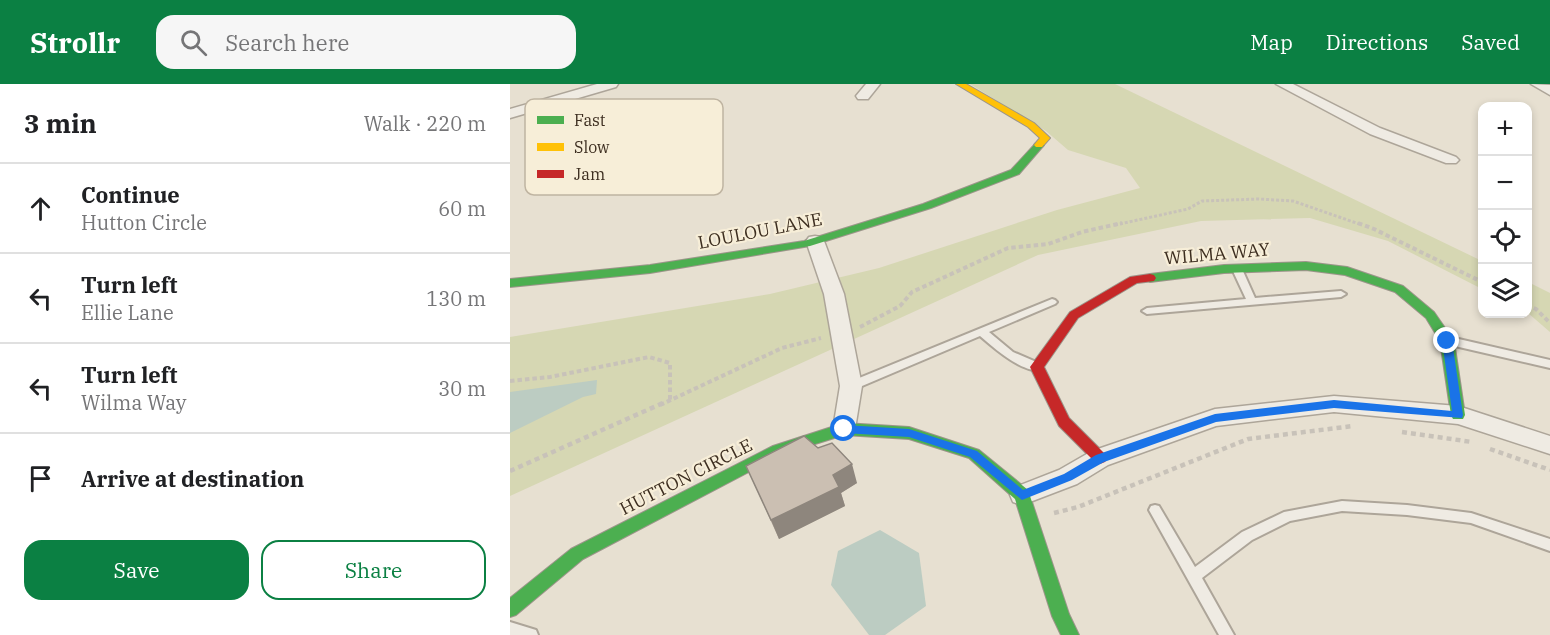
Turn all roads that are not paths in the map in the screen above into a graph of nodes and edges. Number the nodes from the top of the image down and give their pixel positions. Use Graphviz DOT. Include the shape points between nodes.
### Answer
graph roads {
  1 [pos="611,84"];
  2 [pos="873,84"];
  3 [pos="960,84"];
  4 [pos="1283,84"];
  5 [pos="1538,84"];
  6 [pos="1550,91"];
  7 [pos="863,96"];
  8 [pos="560,99"];
  9 [pos="525,110"];
  10 [pos="510,114"];
  11 [pos="1451,160"];
  12 [pos="815,241"];
  13 [pos="1237,269"];
  14 [pos="510,283"];
  15 [pos="1341,294"];
  16 [pos="1052,302"];
  17 [pos="1252,302"];
  18 [pos="1147,311"];
  19 [pos="982,332"];
  20 [pos="1447,341"];
  21 [pos="1550,364"];
  22 [pos="1037,367"];
  23 [pos="851,386"];
  24 [pos="1458,415"];
  25 [pos="844,429"];
  26 [pos="1550,446"];
  27 [pos="1100,458"];
  28 [pos="1022,495"];
  29 [pos="1155,510"];
  30 [pos="1550,545"];
  31 [pos="1194,576"];
  32 [pos="510,609"];
  33 [pos="510,629"];
  34 [pos="531,635"];
  35 [pos="1070,635"];
  36 [pos="1227,635"];
  1 -- 8 [label="street"];
  2 -- 7 [label="street"];
  3 -- 12 [label="street, LOULOU LANE" via="1031,125 1045,138 1015,172 927,206"];
  4 -- 11 [label="street" via="1375,131"];
  5 -- 6 [label="street"];
  9 -- 10 [label="street"];
  12 -- 14 [label="street, LOULOU LANE" via="650,269"];
  12 -- 23 [label="street" via="834,294"];
  13 -- 17 [label="lane"];
  13 -- 20 [label="street, WILMA WAY" via="1306,266 1347,271 1399,289 1430,315"];
  13 -- 22 [label="street, WILMA WAY" via="1134,280 1074,315"];
  15 -- 17 [label="lane"];
  16 -- 19 [label="lane"];
  17 -- 18 [label="lane"];
  19 -- 22 [label="lane" via="1009,355"];
  19 -- 23 [label="lane"];
  20 -- 21 [label="lane"];
  20 -- 24 [label="street, WILMA WAY"];
  22 -- 27 [label="street" via="1064,422"];
  23 -- 25 [label="street"];
  24 -- 26 [label="street"];
  24 -- 27 [label="street" via="1334,404 1215,418"];
  25 -- 28 [label="street, HUTTON CIRCLE" via="909,433 974,454"];
  25 -- 32 [label="street, HUTTON CIRCLE" via="778,450 577,554"];
  27 -- 28 [label="street" via="1068,477"];
  28 -- 35 [label="street"];
  29 -- 31 [label="lane"];
  30 -- 31 [label="lane" via="1471,518 1342,506 1288,516 1247,536"];
  31 -- 36 [label="lane"];
  33 -- 34 [label="lane"];
}
